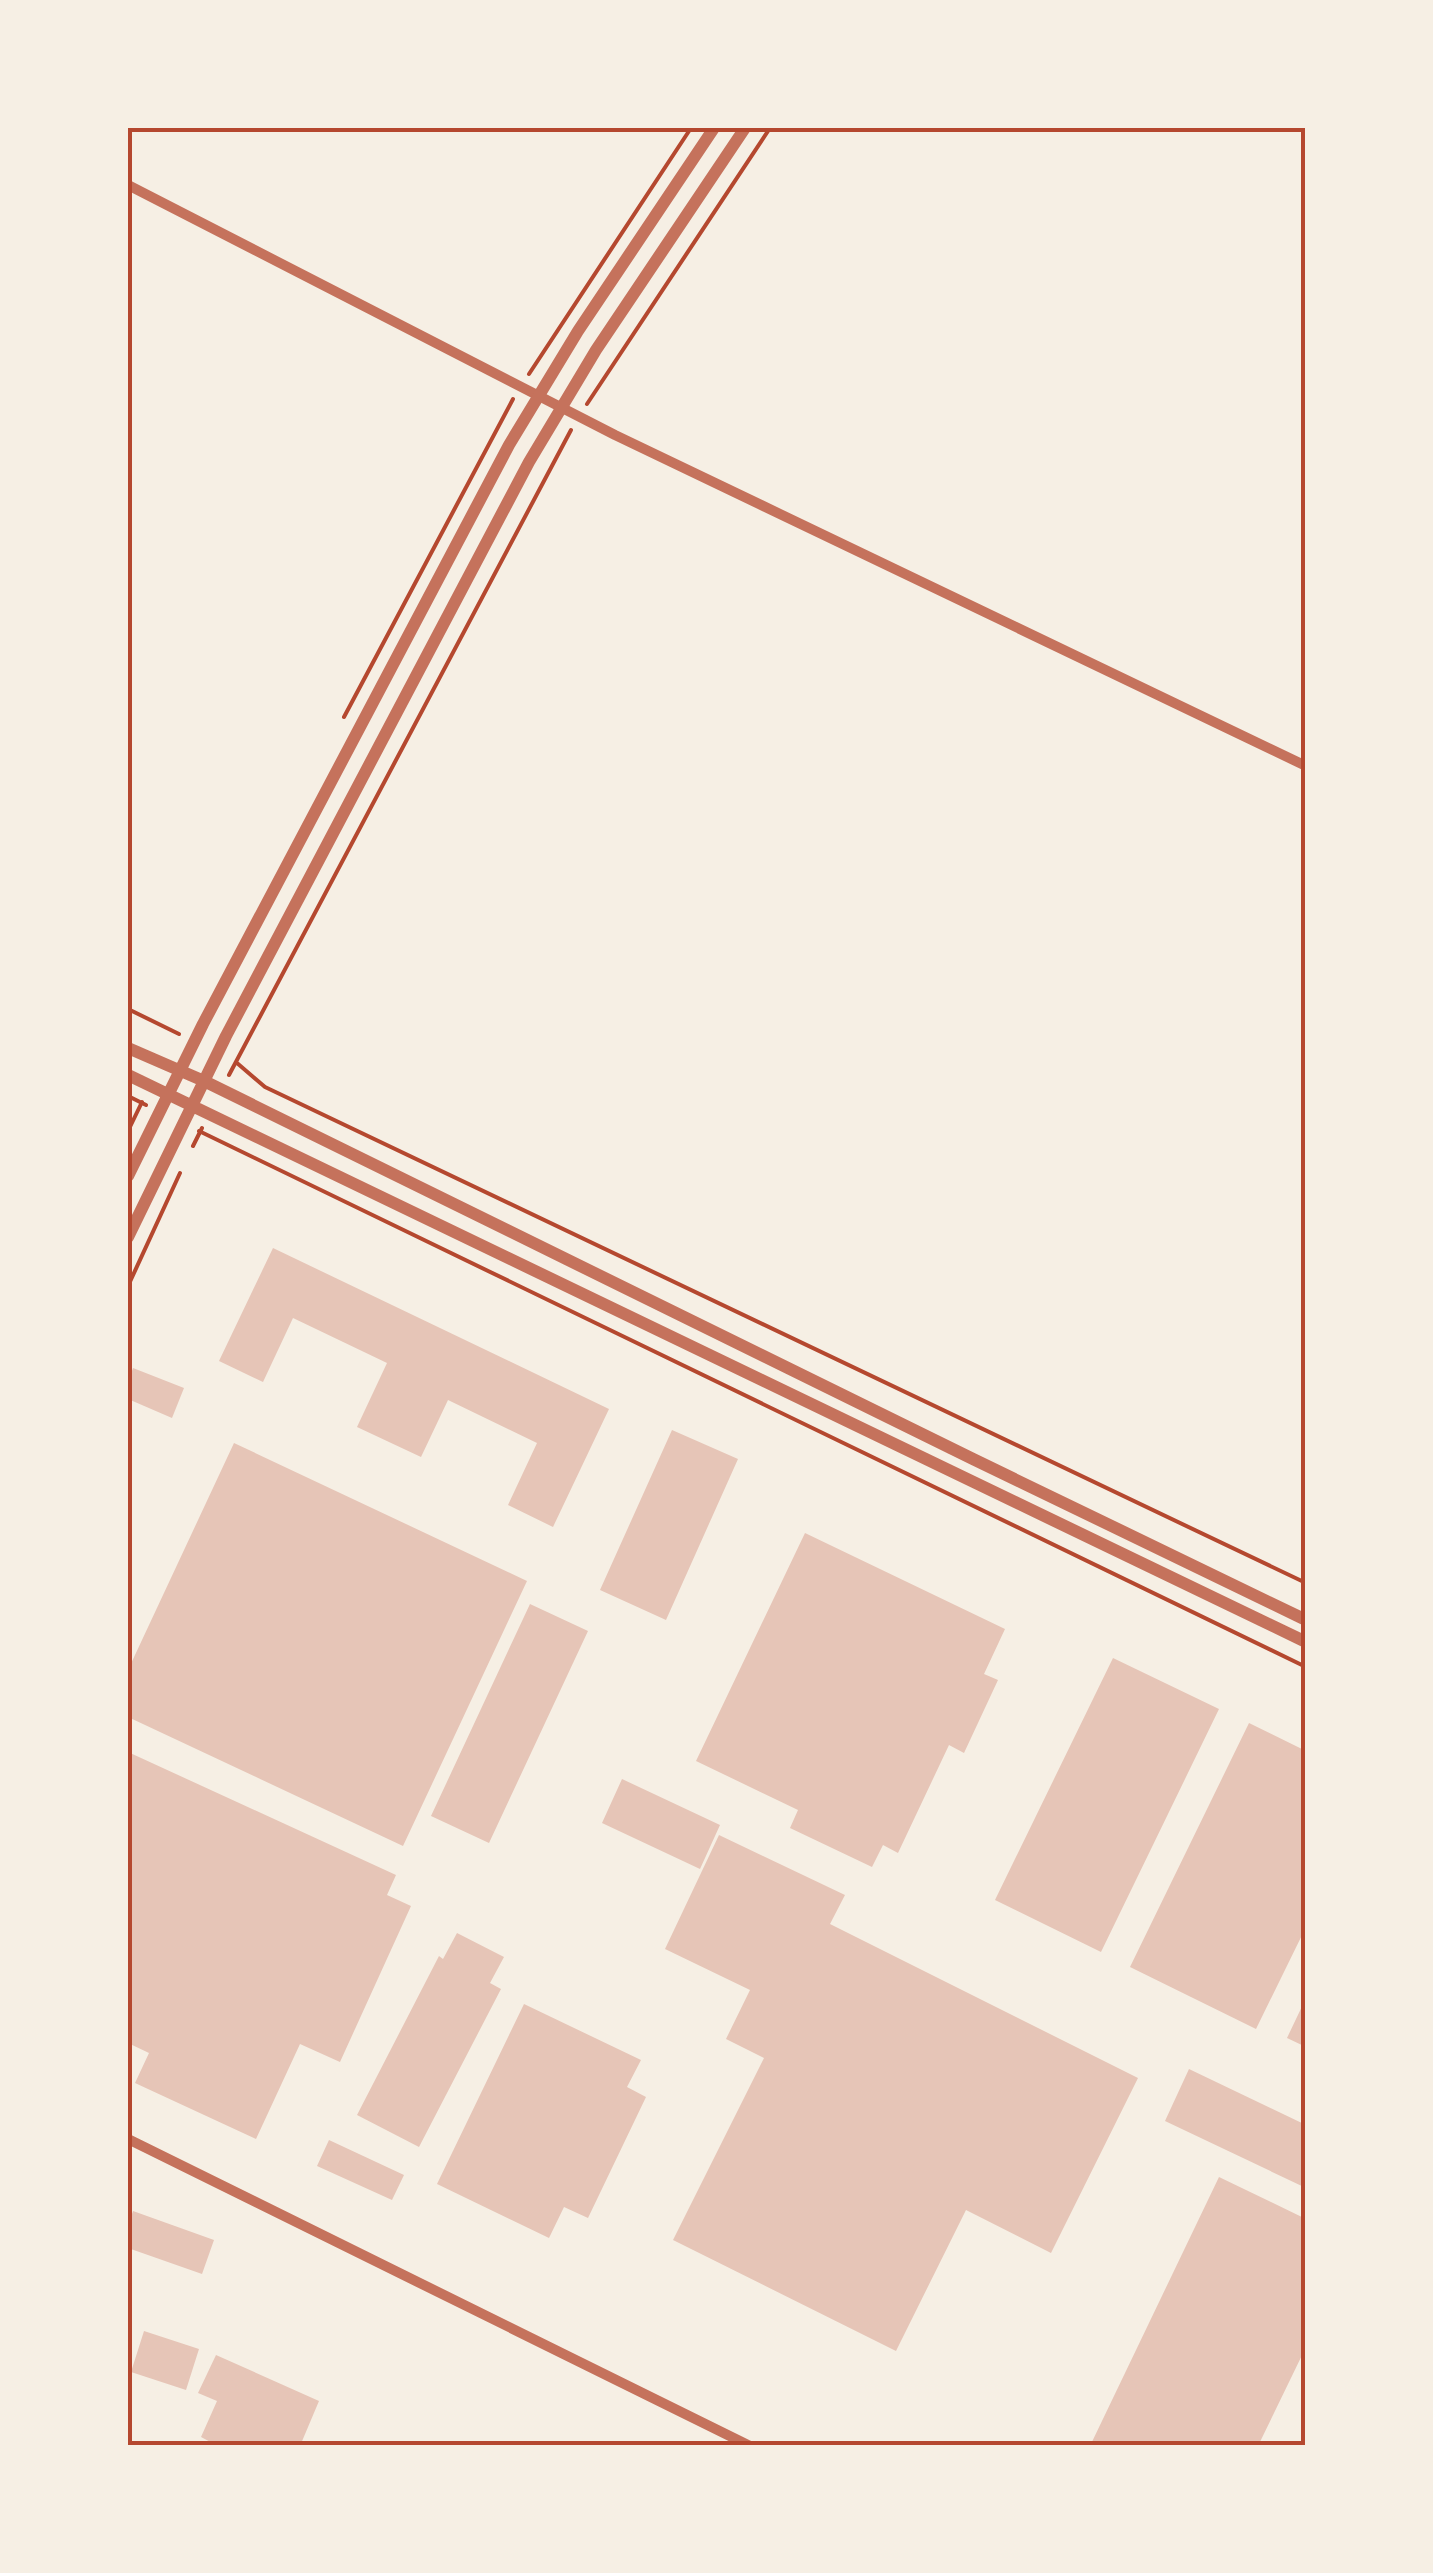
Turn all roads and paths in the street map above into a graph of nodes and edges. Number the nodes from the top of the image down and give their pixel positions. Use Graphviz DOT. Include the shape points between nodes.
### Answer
graph roads {
  1 [pos="714,128"];
  2 [pos="745,128"];
  3 [pos="770,128"];
  4 [pos="128,185"];
  5 [pos="538,396"];
  6 [pos="560,407"];
  7 [pos="579,417"];
  8 [pos="1306,766"];
  9 [pos="128,1009"];
  10 [pos="194,1042"];
  11 [pos="128,1048"];
  12 [pos="218,1053"];
  13 [pos="236,1062"];
  14 [pos="180,1072"];
  15 [pos="128,1075"];
  16 [pos="204,1081"];
  17 [pos="221,1090"];
  18 [pos="168,1095"];
  19 [pos="128,1096"];
  20 [pos="191,1106"];
  21 [pos="159,1112"];
  22 [pos="209,1114"];
  23 [pos="182,1123"];
  24 [pos="200,1132"];
  25 [pos="193,1148"];
  26 [pos="185,1163"];
  27 [pos="128,1176"];
  28 [pos="128,1237"];
  29 [pos="128,1286"];
  30 [pos="1306,1583"];
  31 [pos="1306,1620"];
  32 [pos="1306,1642"];
  33 [pos="1306,1667"];
  34 [pos="128,2139"];
  35 [pos="750,2446"];
  1 -- 5 [label="street"];
  2 -- 6 [label="street"];
  3 -- 7 [label="path"];
  4 -- 5 [label="street"];
  5 -- 6 [label="street"];
  5 -- 10 [label="street"];
  6 -- 7 [label="street"];
  6 -- 12 [label="street"];
  7 -- 8 [label="street"];
  7 -- 13 [label="path"];
  9 -- 10 [label="path"];
  10 -- 14 [label="street"];
  11 -- 14 [label="street"];
  12 -- 13 [label="path"];
  12 -- 16 [label="street"];
  13 -- 17 [label="path"];
  13 -- 30 [label="path" via="265,1088"];
  14 -- 16 [label="street"];
  14 -- 18 [label="street"];
  15 -- 18 [label="street"];
  16 -- 17 [label="street"];
  16 -- 20 [label="street"];
  17 -- 31 [label="street"];
  18 -- 20 [label="street"];
  18 -- 21 [label="street"];
  19 -- 21 [label="path"];
  20 -- 22 [label="street"];
  20 -- 23 [label="street"];
  21 -- 27 [label="street"];
  22 -- 24 [label="path"];
  22 -- 32 [label="street"];
  23 -- 24 [label="path"];
  23 -- 28 [label="street"];
  24 -- 25 [label="path"];
  24 -- 33 [label="path"];
  26 -- 29 [label="path"];
  34 -- 35 [label="street"];
}
